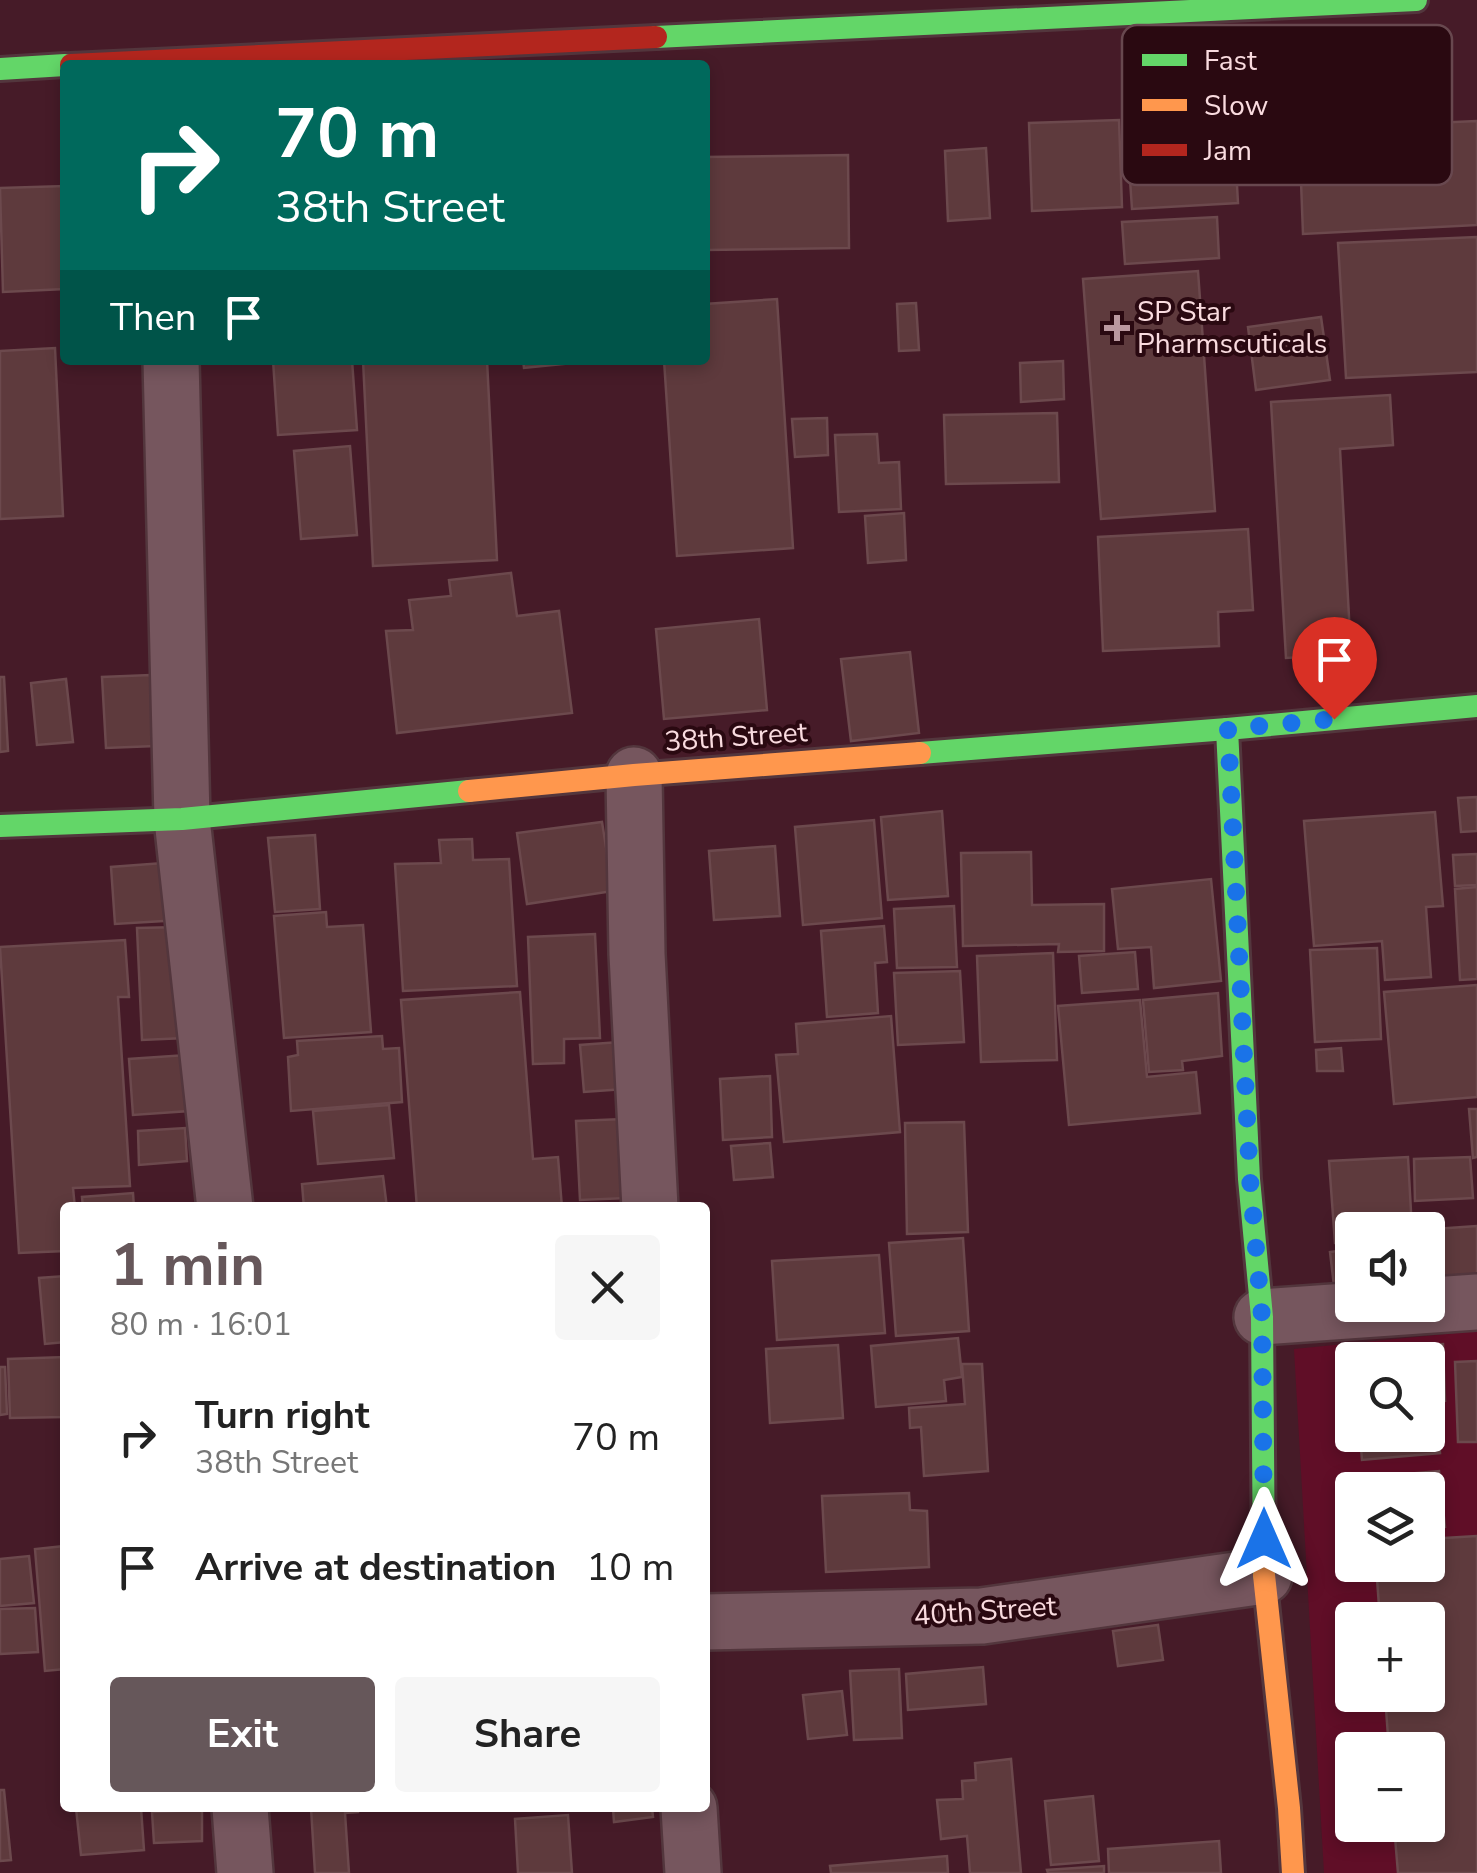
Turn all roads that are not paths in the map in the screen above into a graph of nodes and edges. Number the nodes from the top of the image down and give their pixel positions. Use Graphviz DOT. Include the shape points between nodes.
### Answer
graph roads {
  1 [pos="1416,0"];
  2 [pos="204,60"];
  3 [pos="60,65"];
  4 [pos="0,69"];
  5 [pos="171,365"];
  6 [pos="1477,706"];
  7 [pos="1228,729"];
  8 [pos="634,775"];
  9 [pos="182,818"];
  10 [pos="0,826"];
  11 [pos="224,1202"];
  12 [pos="650,1202"];
  13 [pos="1477,1302"];
  14 [pos="1262,1317"];
  15 [pos="1264,1576"];
  16 [pos="710,1622"];
  17 [pos="240,1812"];
  18 [pos="689,1812"];
  19 [pos="245,1873"];
  20 [pos="693,1873"];
  21 [pos="1293,1873"];
  1 -- 2 [label="street"];
  3 -- 4 [label="street"];
  5 -- 9 [label="street"];
  6 -- 7 [label="street, 38th Street"];
  7 -- 8 [label="street, 38th Street"];
  7 -- 14 [label="street"];
  8 -- 9 [label="street, 38th Street"];
  8 -- 12 [label="street"];
  9 -- 10 [label="street, 38th Street"];
  9 -- 11 [label="street"];
  13 -- 14 [label="street"];
  14 -- 15 [label="street"];
  15 -- 16 [label="street, 40th Street" via="982,1616"];
  15 -- 21 [label="street"];
  17 -- 19 [label="street"];
  18 -- 20 [label="street"];
}
